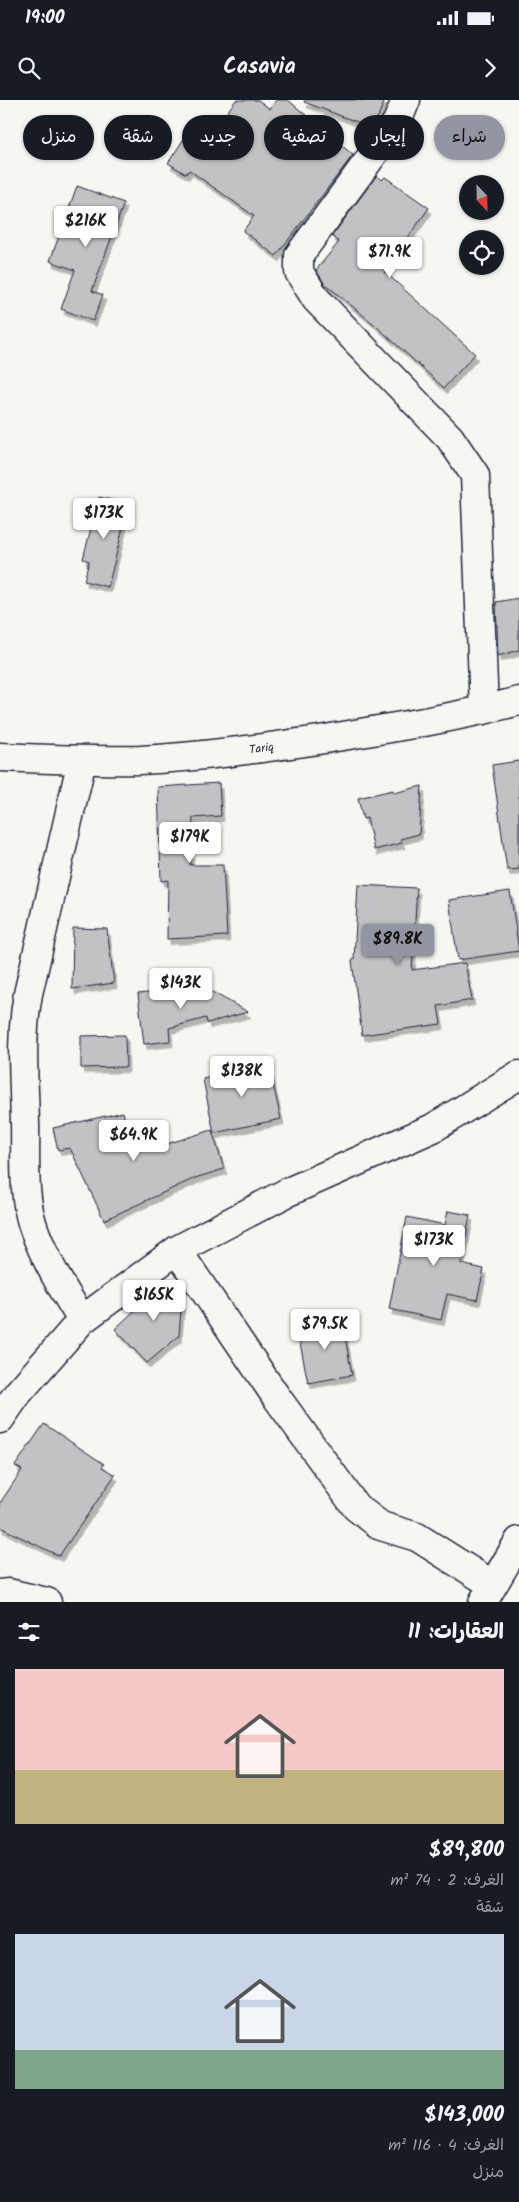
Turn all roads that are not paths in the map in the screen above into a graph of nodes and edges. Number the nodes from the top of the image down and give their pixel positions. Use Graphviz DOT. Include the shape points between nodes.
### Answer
graph roads {
  1 [pos="406,100"];
  2 [pos="519,701"];
  3 [pos="484,710"];
  4 [pos="0,757"];
  5 [pos="82,760"];
  6 [pos="12,1026"];
  7 [pos="519,1075"];
  8 [pos="177,1250"];
  9 [pos="82,1320"];
  10 [pos="0,1419"];
  11 [pos="519,1541"];
  12 [pos="0,1594"];
  13 [pos="488,1594"];
  14 [pos="47,1602"];
  1 -- 3 [label="street" via="397,122 299,255 299,272 316,299 450,438 476,475"];
  2 -- 3 [label="street, Tariq"];
  3 -- 5 [label="street, Tariq" via="267,749 165,758"];
  4 -- 5 [label="street, Tariq"];
  5 -- 6 [label="street"];
  6 -- 9 [label="street" via="22,1060 26,1195 34,1228"];
  7 -- 8 [label="street" via="433,1128 288,1192"];
  8 -- 9 [label="street"];
  8 -- 13 [label="street" via="356,1507 381,1526 417,1537"];
  9 -- 10 [label="street" via="18,1393"];
  11 -- 13 [label="street"];
  12 -- 14 [label="street"];
}
